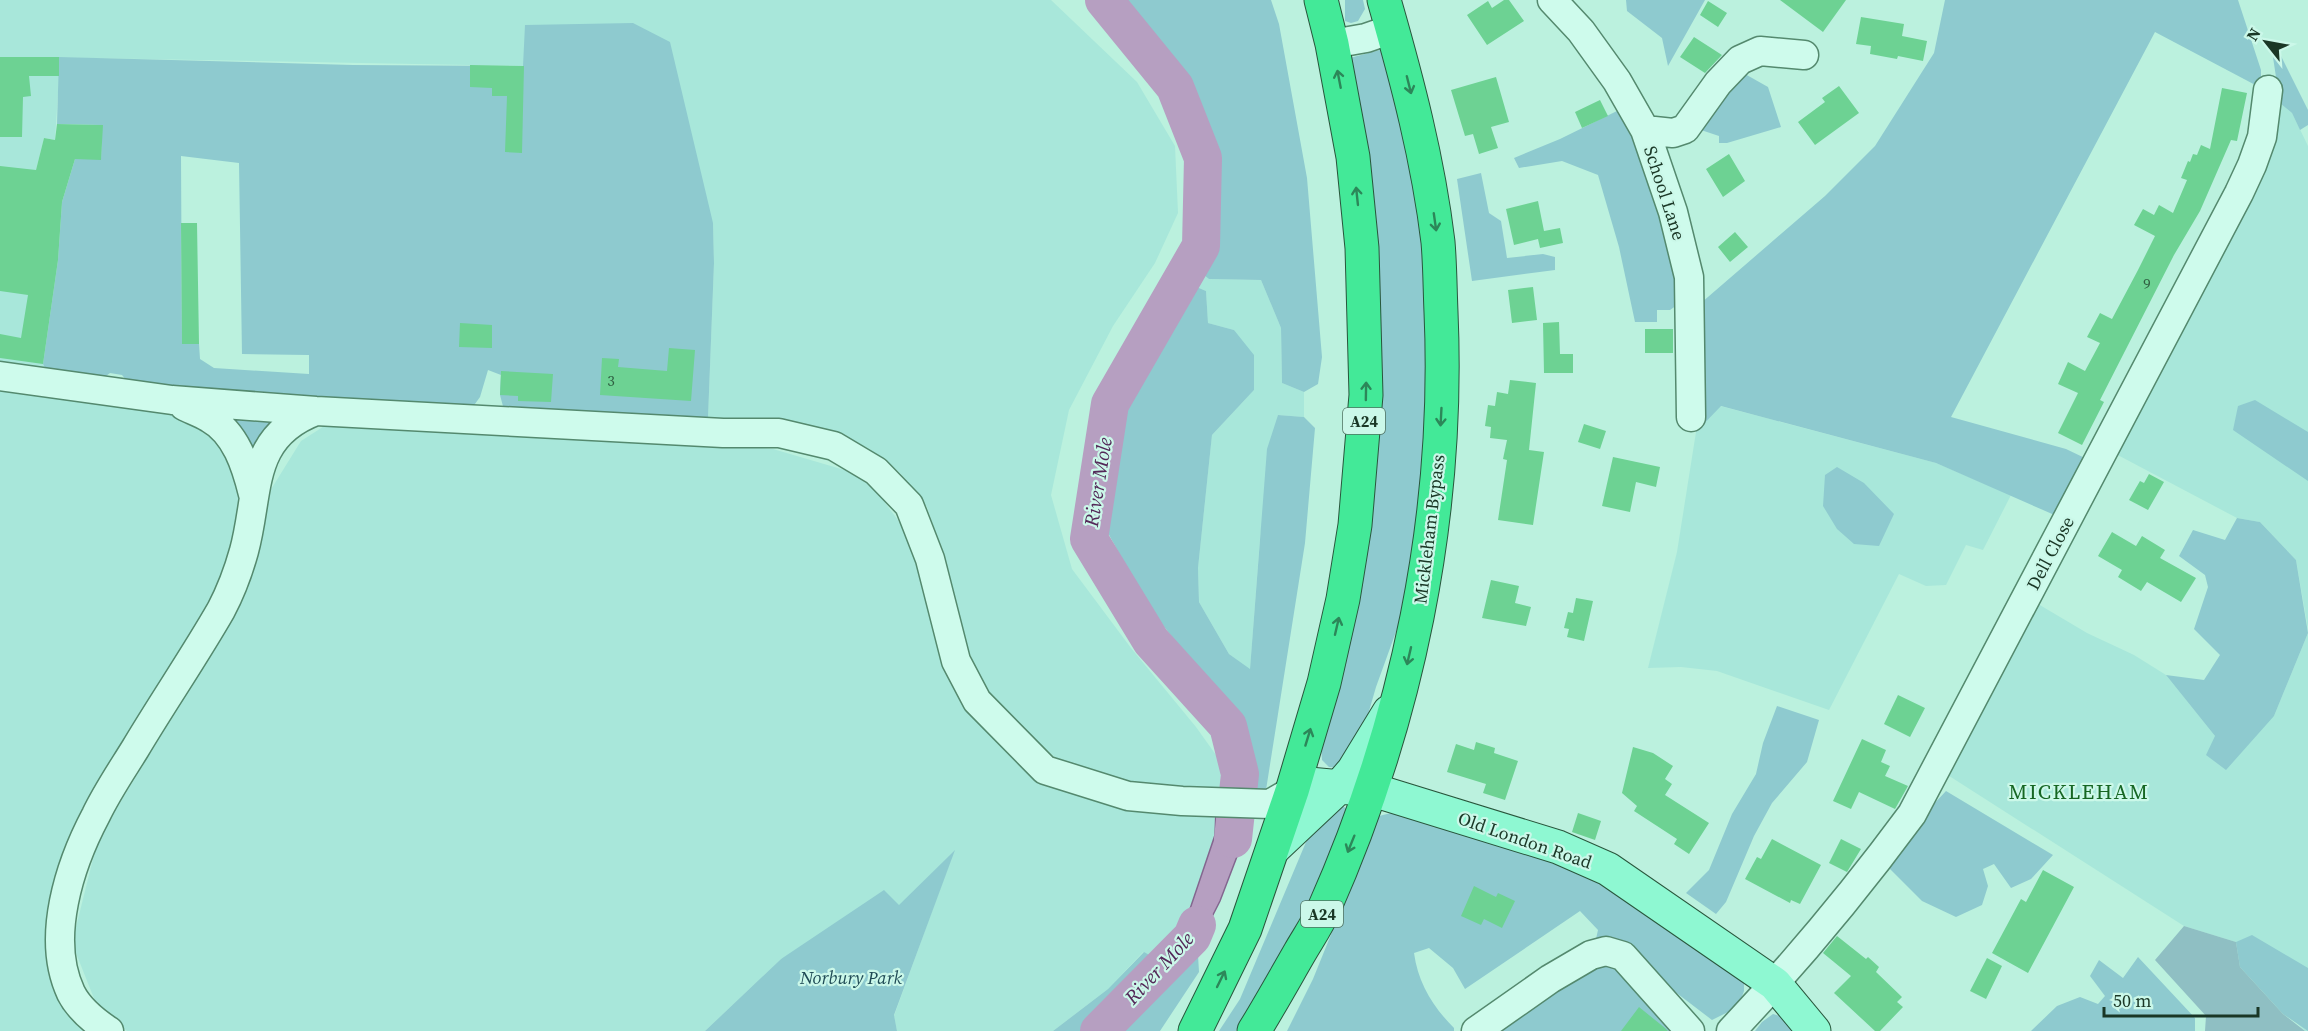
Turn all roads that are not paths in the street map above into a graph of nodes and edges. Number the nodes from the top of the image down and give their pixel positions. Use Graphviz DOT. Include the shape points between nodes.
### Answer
graph roads {
  1 [pos="1322,0"];
  2 [pos="1552,0"];
  3 [pos="1388,15"];
  4 [pos="1332,44"];
  5 [pos="1804,55"];
  6 [pos="2268,90"];
  7 [pos="1645,130"];
  8 [pos="0,376"];
  9 [pos="172,400"];
  10 [pos="316,411"];
  11 [pos="1691,417"];
  12 [pos="253,496"];
  13 [pos="1401,692"];
  14 [pos="1340,786"];
  15 [pos="1372,789"];
  16 [pos="1281,797"];
  17 [pos="1273,849"];
  18 [pos="1775,984"];
  19 [pos="109,1031"];
  20 [pos="1195,1031"];
  21 [pos="1254,1031"];
  22 [pos="1476,1031"];
  23 [pos="1690,1031"];
  24 [pos="1731,1031"];
  25 [pos="1814,1031"];
  1 -- 4 [label="highway, A24"];
  2 -- 7 [label="street, School Lane" via="1581,30"];
  3 -- 4 [label="street" via="1366,38"];
  3 -- 13 [label="highway, Mickleham Bypass / A24, one-way" via="1409,84 1438,244 1443,387 1430,543"];
  16 -- 4 [label="highway, A24, one-way" via="1324,683 1343,599 1355,525 1366,395 1361,237 1353,156"];
  5 -- 7 [label="street" via="1760,51 1750,55 1718,83 1685,129 1673,133"];
  6 -- 18 [label="street, Dell Close" via="2262,137 2243,184 1912,814"];
  7 -- 11 [label="street, School Lane" via="1688,268"];
  8 -- 9 [label="street"];
  9 -- 10 [label="street"];
  9 -- 12 [label="street" via="211,418 233,441 245,465"];
  10 -- 12 [label="street" via="297,418 279,434 263,457"];
  10 -- 16 [label="street" via="779,433 834,446 876,471 909,505 930,559 956,661 977,701 1045,770 1128,796 1182,801"];
  12 -- 19 [label="street" via="244,551 222,607 96,814 71,872 61,920 62,962 71,993 91,1019"];
  13 -- 14 [label="main road"];
  13 -- 15 [label="highway, Mickleham Bypass / A24"];
  14 -- 15 [label="main road, Old London Road"];
  14 -- 16 [label="main road, Old London Road" via="1309,784"];
  14 -- 17 [label="main road"];
  15 -- 18 [label="main road, Old London Road" via="1558,847 1608,869"];
  15 -- 21 [label="highway, Mickleham Bypass / A24, one-way" via="1323,912"];
  16 -- 17 [label="highway, A24"];
  20 -- 17 [label="highway, A24, one-way" via="1245,929"];
  18 -- 24 [label="street, Dell Close"];
  18 -- 25 [label="main road, Old London Road"];
  22 -- 23 [label="street" via="1591,955 1606,951 1623,956"];
}
